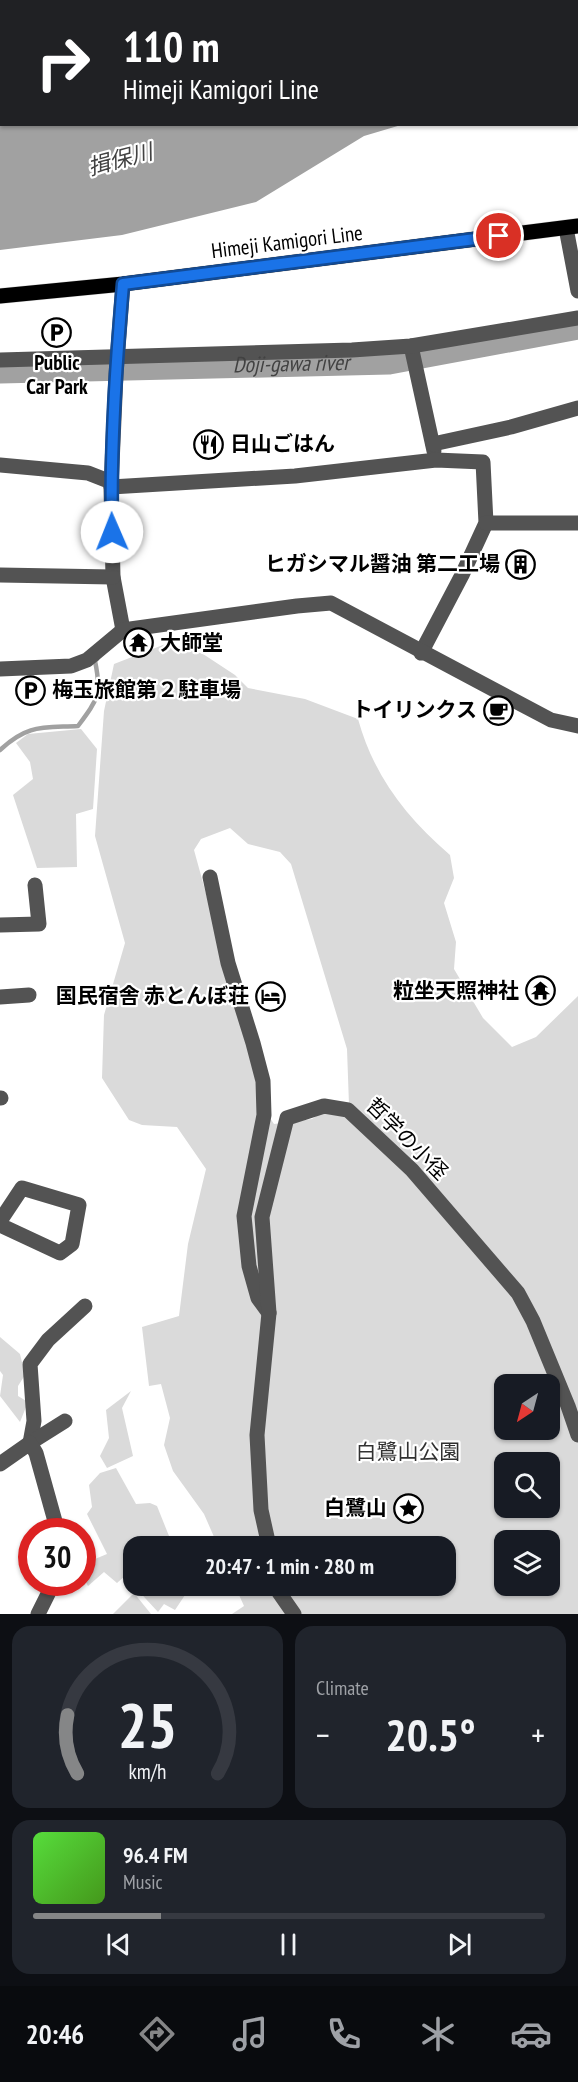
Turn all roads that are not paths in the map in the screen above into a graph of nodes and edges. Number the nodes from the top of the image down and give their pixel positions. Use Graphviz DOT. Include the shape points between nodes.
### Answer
graph roads {
  1 [pos="572,227"];
  2 [pos="123,284"];
  3 [pos="578,291"];
  4 [pos="0,296"];
  5 [pos="578,318"];
  6 [pos="411,346"];
  7 [pos="117,358"];
  8 [pos="0,360"];
  9 [pos="578,408"];
  10 [pos="433,444"];
  11 [pos="436,460"];
  12 [pos="0,465"];
  13 [pos="111,485"];
  14 [pos="486,523"];
  15 [pos="578,523"];
  16 [pos="0,575"];
  17 [pos="113,577"];
  18 [pos="123,630"];
  19 [pos="421,652"];
  20 [pos="0,669"];
  21 [pos="578,726"];
  22 [pos="210,877"];
  23 [pos="35,885"];
  24 [pos="0,925"];
  25 [pos="29,995"];
  26 [pos="0,997"];
  27 [pos="0,1223"];
  28 [pos="85,1306"];
  29 [pos="269,1312"];
  30 [pos="65,1420"];
  31 [pos="578,1435"];
  32 [pos="30,1443"];
  33 [pos="0,1464"];
  34 [pos="54,1518"];
  35 [pos="267,1536"];
  36 [pos="47,1596"];
  37 [pos="281,1596"];
  38 [pos="38,1614"];
  39 [pos="294,1614"];
  1 -- 2 [label="main road, Himeji Kamigori Line"];
  1 -- 3 [label="street"];
  2 -- 4 [label="main road, Himeji Kamigori Line"];
  2 -- 7 [label="street"];
  5 -- 6 [label="street"];
  6 -- 7 [label="street"];
  6 -- 10 [label="street"];
  7 -- 8 [label="street"];
  7 -- 13 [label="street"];
  9 -- 10 [label="street" via="511,428"];
  10 -- 11 [label="street"];
  11 -- 13 [label="street" via="295,476"];
  11 -- 14 [label="street" via="483,462"];
  12 -- 13 [label="street" via="88,473"];
  13 -- 17 [label="street"];
  14 -- 15 [label="street"];
  14 -- 19 [label="street"];
  16 -- 17 [label="street"];
  17 -- 18 [label="street"];
  18 -- 19 [label="street" via="331,603"];
  18 -- 20 [label="street" via="87,660 71,666"];
  19 -- 21 [label="street" via="550,720"];
  22 -- 29 [label="street" via="228,963 263,1082 264,1115 244,1215 249,1266 258,1298"];
  23 -- 24 [label="street" via="39,924"];
  25 -- 26 [label="street"];
  27 -- 27 [label="street" via="22,1188 79,1205 72,1245 60,1253"];
  28 -- 32 [label="street" via="48,1340 30,1364 34,1421"];
  29 -- 31 [label="street, 哲学の小径" via="262,1217 287,1118 324,1106 348,1110 412,1170 518,1293"];
  29 -- 35 [label="street, 哲学の小径" via="257,1436 261,1510"];
  30 -- 32 [label="street"];
  32 -- 33 [label="street"];
  32 -- 34 [label="street"];
  36 -- 38 [label="street"];
  37 -- 39 [label="street"];
}
